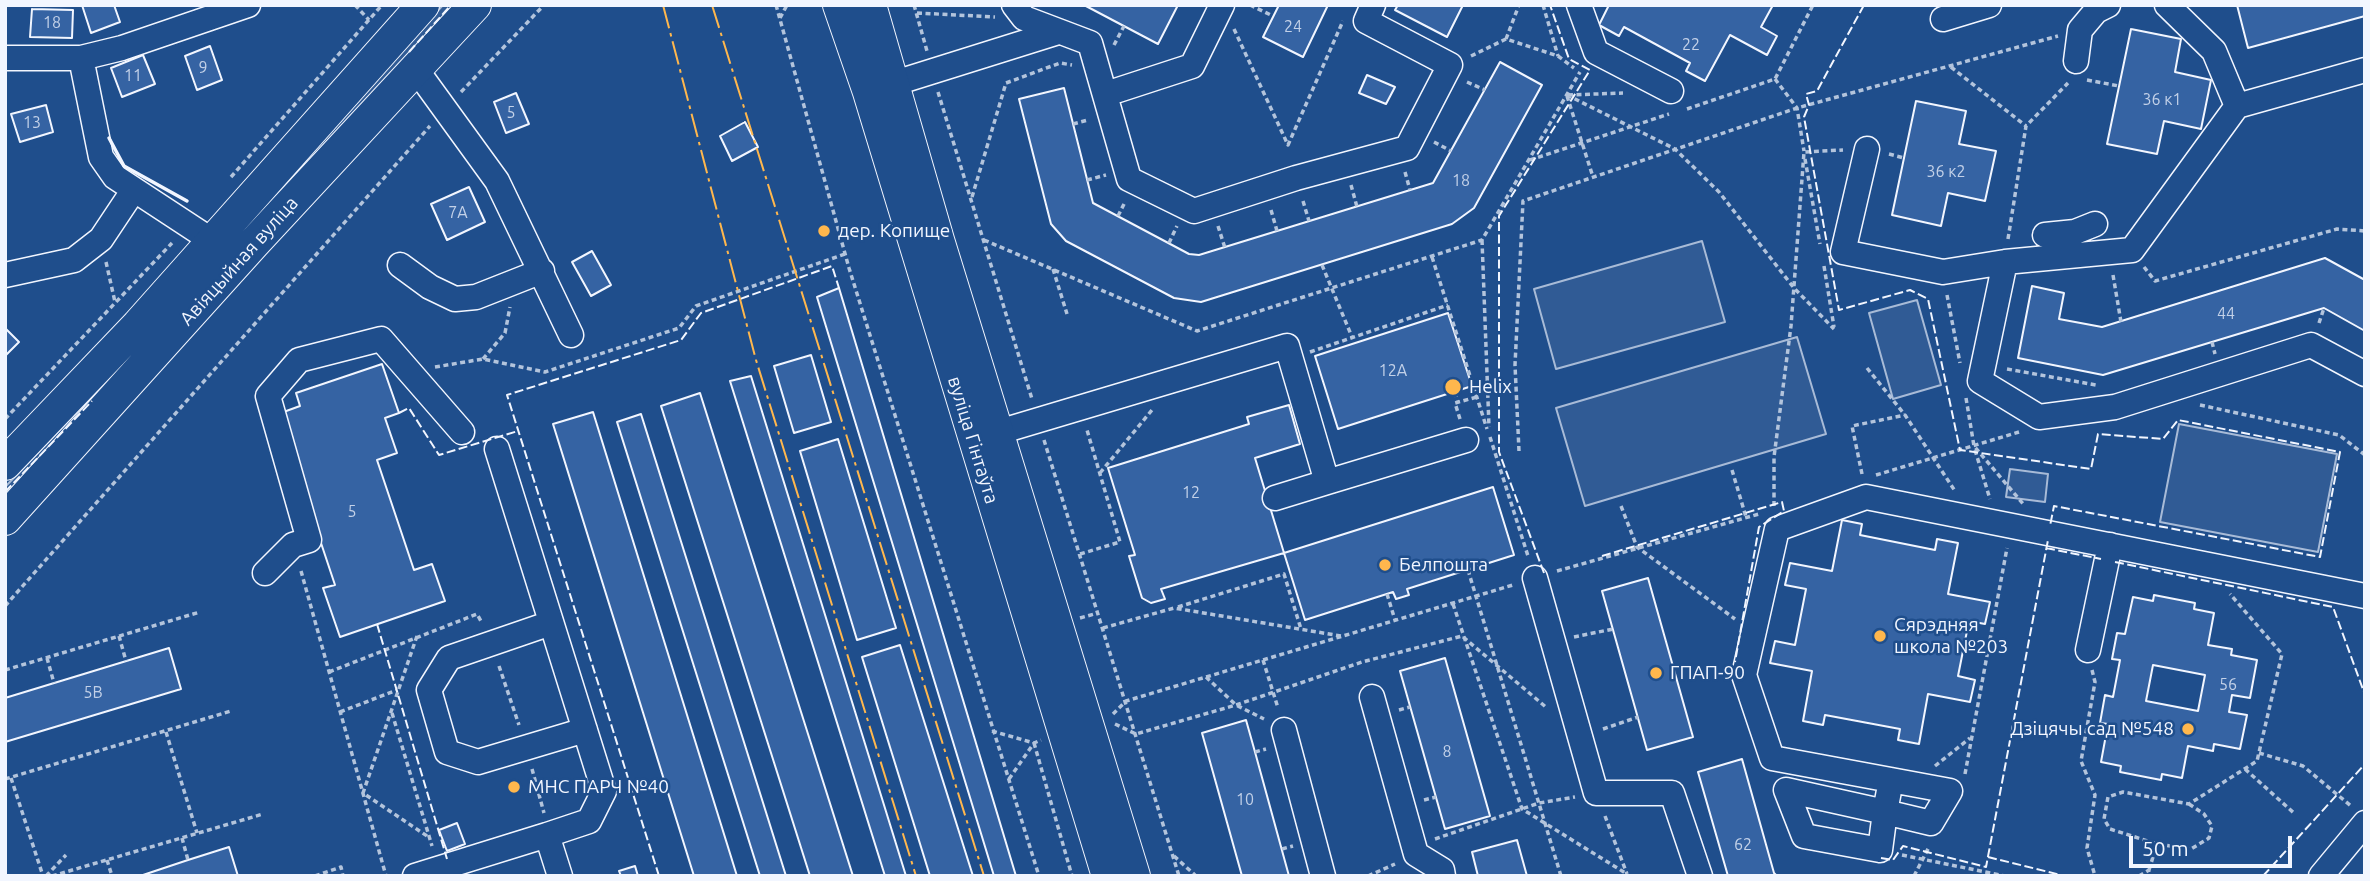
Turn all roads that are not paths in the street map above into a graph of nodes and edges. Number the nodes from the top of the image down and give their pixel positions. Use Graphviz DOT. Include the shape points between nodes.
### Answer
graph roads {
  1 [pos="248,5"];
  2 [pos="423,5"];
  3 [pos="475,5"];
  4 [pos="839,5"];
  5 [pos="870,5"];
  6 [pos="1373,5"];
  7 [pos="1579,5"];
  8 [pos="1989,5"];
  9 [pos="2167,5"];
  10 [pos="2097,7"];
  11 [pos="1019,12"];
  12 [pos="1226,12"];
  13 [pos="1943,19"];
  14 [pos="1058,32"];
  15 [pos="5,58"];
  16 [pos="82,58"];
  17 [pos="415,68"];
  18 [pos="2365,70"];
  19 [pos="2078,73"];
  20 [pos="881,88"];
  21 [pos="1671,91"];
  22 [pos="1106,94"];
  23 [pos="2237,106"];
  24 [pos="1867,149"];
  25 [pos="133,191"];
  26 [pos="2045,235"];
  27 [pos="211,240"];
  28 [pos="2109,252"];
  29 [pos="2004,262"];
  30 [pos="400,265"];
  31 [pos="542,271"];
  32 [pos="5,275"];
  33 [pos="205,298"];
  34 [pos="138,325"];
  35 [pos="572,335"];
  36 [pos="161,348"];
  37 [pos="2365,374"];
  38 [pos="462,432"];
  39 [pos="986,436"];
  40 [pos="1478,437"];
  41 [pos="497,449"];
  42 [pos="5,464"];
  43 [pos="1327,482"];
  44 [pos="1275,498"];
  45 [pos="5,519"];
  46 [pos="2110,545"];
  47 [pos="265,573"];
  48 [pos="1535,578"];
  49 [pos="2365,596"];
  50 [pos="551,623"];
  51 [pos="2088,650"];
  52 [pos="1372,697"];
  53 [pos="585,730"];
  54 [pos="1284,730"];
  55 [pos="1772,758"];
  56 [pos="1839,771"];
  57 [pos="1901,782"];
  58 [pos="1786,790"];
  59 [pos="1836,801"];
  60 [pos="1885,812"];
  61 [pos="2360,817"];
  62 [pos="548,834"];
  63 [pos="1830,841"];
  64 [pos="415,876"];
  65 [pos="560,876"];
  66 [pos="1108,876"];
  67 [pos="1134,876"];
  68 [pos="1324,876"];
  69 [pos="1444,876"];
  70 [pos="1700,876"];
  71 [pos="2321,876"];
  1 -- 16 [label="street"];
  2 -- 27 [label="main road, Авіяцыйная вуліца"];
  3 -- 17 [label="main road, Авіяцыйная вуліца"];
  4 -- 20 [label="main road, вуліца Гінтаўта"];
  5 -- 20 [label="main road, вуліца Гінтаўта"];
  6 -- 22 [label="street" via="1366,21 1450,65 1407,148 1194,211 1129,179"];
  7 -- 21 [label="street" via="1595,52"];
  8 -- 13 [label="street"];
  9 -- 23 [label="street" via="2214,51"];
  10 -- 19 [label="street" via="2080,30"];
  11 -- 14 [label="street"];
  12 -- 22 [label="street" via="1192,66"];
  14 -- 20 [label="street"];
  14 -- 22 [label="street" via="1090,43"];
  15 -- 16 [label="street"];
  16 -- 25 [label="street" via="101,157 115,177"];
  17 -- 31 [label="street" via="497,181"];
  17 -- 33 [label="main road, Авіяцыйная вуліца"];
  18 -- 23 [label="street"];
  20 -- 39 [label="main road, вуліца Гінтаўта"];
  23 -- 28 [label="street"];
  24 -- 29 [label="street" via="1843,252 1943,272"];
  25 -- 27 [label="street"];
  25 -- 32 [label="street" via="101,239 74,260"];
  26 -- 28 [label="street" via="2085,228"];
  27 -- 33 [label="main road" via="221,252 220,271"];
  27 -- 34 [label="main road, Авіяцыйная вуліца"];
  28 -- 29 [label="street"];
  29 -- 37 [label="street" via="1980,381 2039,417 2115,407 2311,345"];
  30 -- 31 [label="street" via="455,299 476,297"];
  31 -- 35 [label="street"];
  33 -- 36 [label="main road, Авіяцыйная вуліца"];
  34 -- 36 [label="main road"];
  34 -- 42 [label="main road, Авіяцыйная вуліца"];
  36 -- 45 [label="main road, Авіяцыйная вуліца"];
  38 -- 47 [label="street" via="381,339 299,359 268,396 309,540 293,544"];
  39 -- 43 [label="street" via="1287,346"];
  39 -- 66 [label="main road, вуліца Гінтаўта"];
  39 -- 67 [label="main road, вуліца Гінтаўта"];
  40 -- 43 [label="street"];
  41 -- 50 [label="street"];
  43 -- 44 [label="street"];
  46 -- 49 [label="street"];
  46 -- 51 [label="street"];
  46 -- 55 [label="street" via="1865,488 1777,529 1744,675"];
  48 -- 70 [label="street" via="1597,793 1672,793"];
  50 -- 53 [label="street"];
  50 -- 53 [label="street" via="449,658 429,690 447,752 478,762"];
  52 -- 69 [label="street" via="1415,850"];
  53 -- 62 [label="street" via="604,791 589,821"];
  54 -- 68 [label="street"];
  55 -- 56 [label="street"];
  55 -- 58 [label="street"];
  56 -- 57 [label="street"];
  56 -- 59 [label="street"];
  57 -- 60 [label="street"];
  57 -- 60 [label="street" via="1950,791 1931,823"];
  58 -- 59 [label="street"];
  58 -- 63 [label="street" via="1804,836"];
  59 -- 60 [label="street"];
  59 -- 63 [label="street"];
  60 -- 63 [label="street" via="1880,850"];
  61 -- 71 [label="street"];
  62 -- 64 [label="street"];
  62 -- 65 [label="street"];
}
